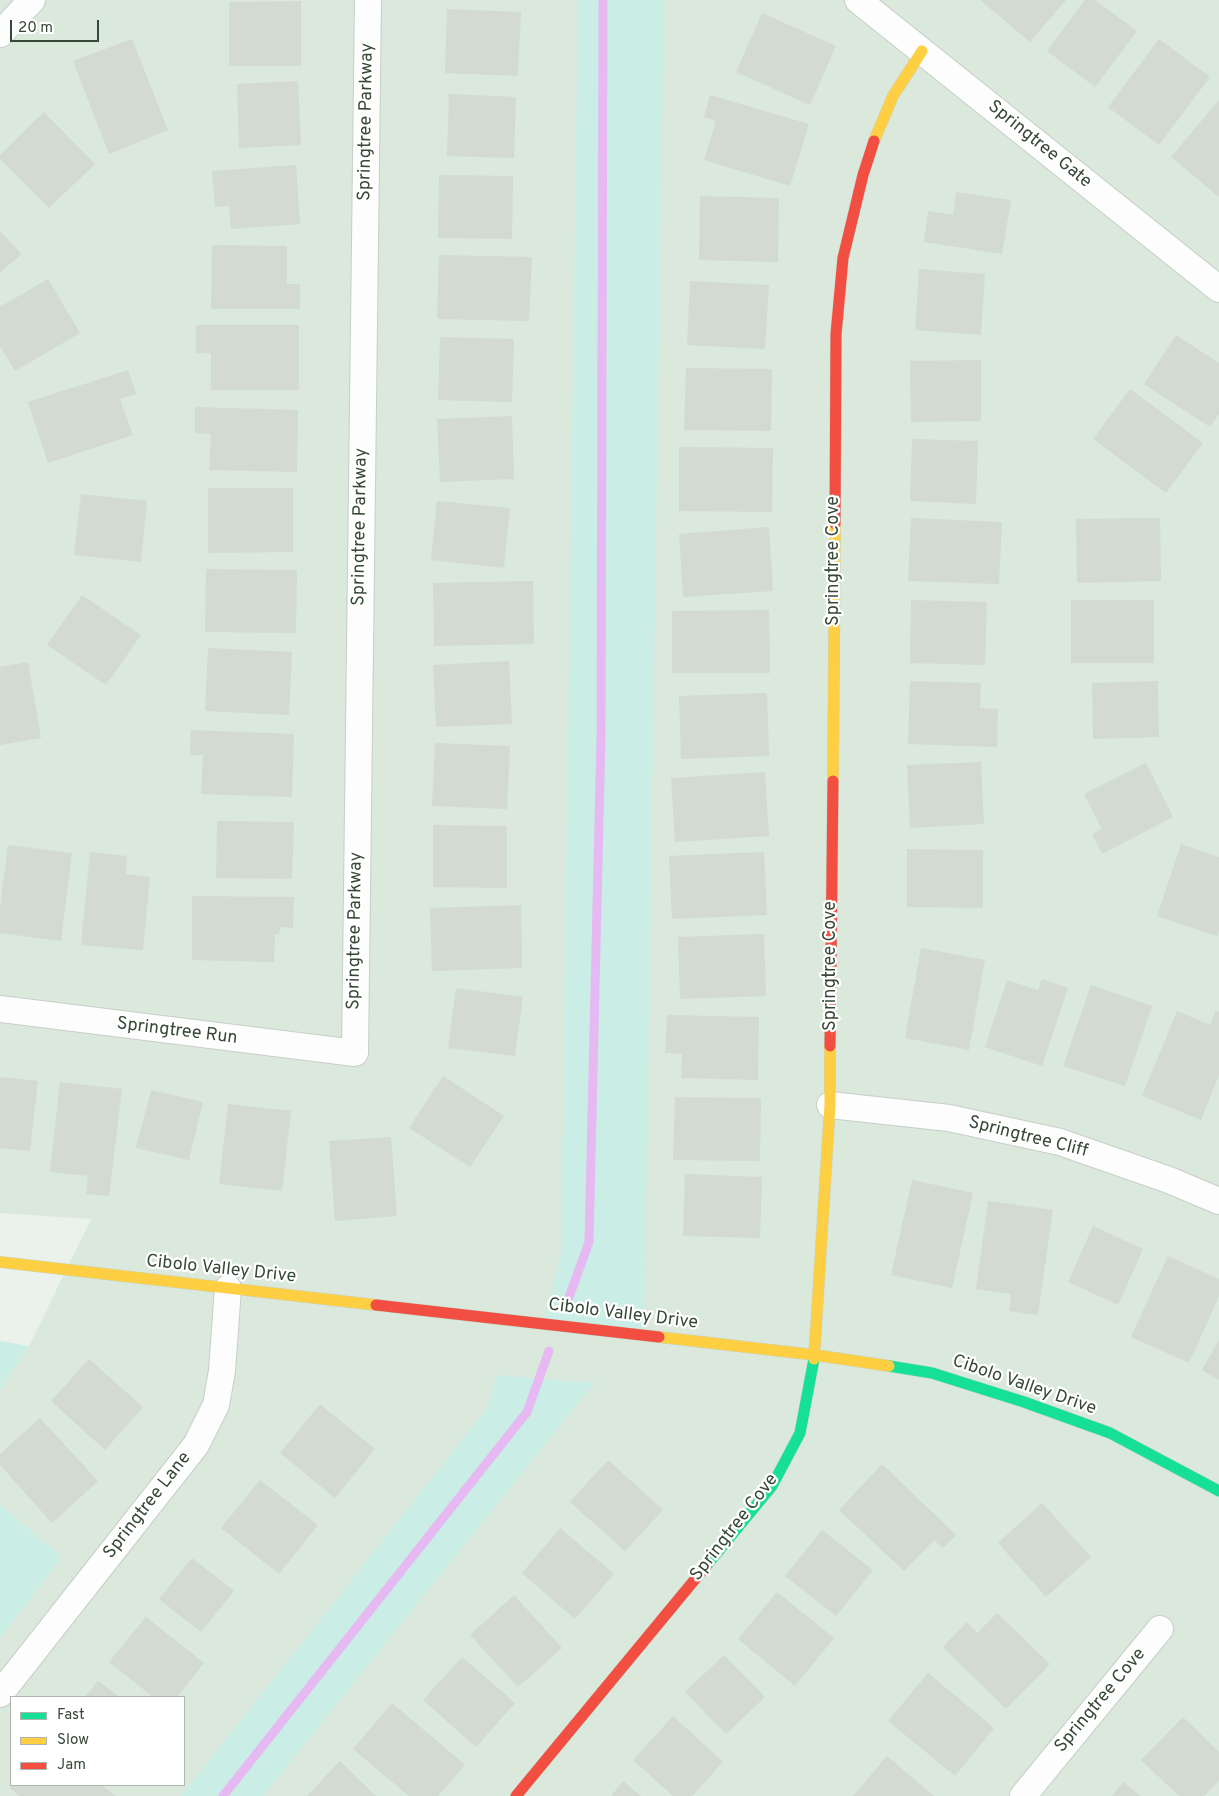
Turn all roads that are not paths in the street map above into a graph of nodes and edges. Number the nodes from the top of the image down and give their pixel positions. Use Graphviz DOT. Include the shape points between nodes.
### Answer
graph roads {
  1 [pos="32,0"];
  2 [pos="368,0"];
  3 [pos="858,0"];
  4 [pos="0,34"];
  5 [pos="922,51"];
  6 [pos="1219,289"];
  7 [pos="0,1010"];
  8 [pos="355,1053"];
  9 [pos="830,1105"];
  10 [pos="1219,1201"];
  11 [pos="0,1262"];
  12 [pos="228,1288"];
  13 [pos="815,1354"];
  14 [pos="1219,1492"];
  15 [pos="1160,1629"];
  16 [pos="0,1694"];
  17 [pos="516,1796"];
  18 [pos="1023,1796"];
  1 -- 4 [label="street"];
  2 -- 8 [label="street, Springtree Parkway"];
  3 -- 5 [label="street, Springtree Gate"];
  5 -- 6 [label="street, Springtree Gate"];
  5 -- 9 [label="street, Springtree Cove" via="893,96 866,166 843,258 836,334"];
  7 -- 8 [label="street, Springtree Run"];
  9 -- 10 [label="street, Springtree Cliff" via="949,1118 1060,1142"];
  9 -- 13 [label="street, Springtree Cove"];
  11 -- 12 [label="street, Cibolo Valley Drive"];
  12 -- 13 [label="street, Cibolo Valley Drive"];
  12 -- 16 [label="street, Springtree Lane" via="216,1405 196,1445"];
  13 -- 14 [label="street, Cibolo Valley Drive" via="932,1373 1024,1402 1110,1433"];
  13 -- 17 [label="street, Springtree Cove" via="800,1434 772,1486"];
  15 -- 18 [label="street, Springtree Cove"];
}
